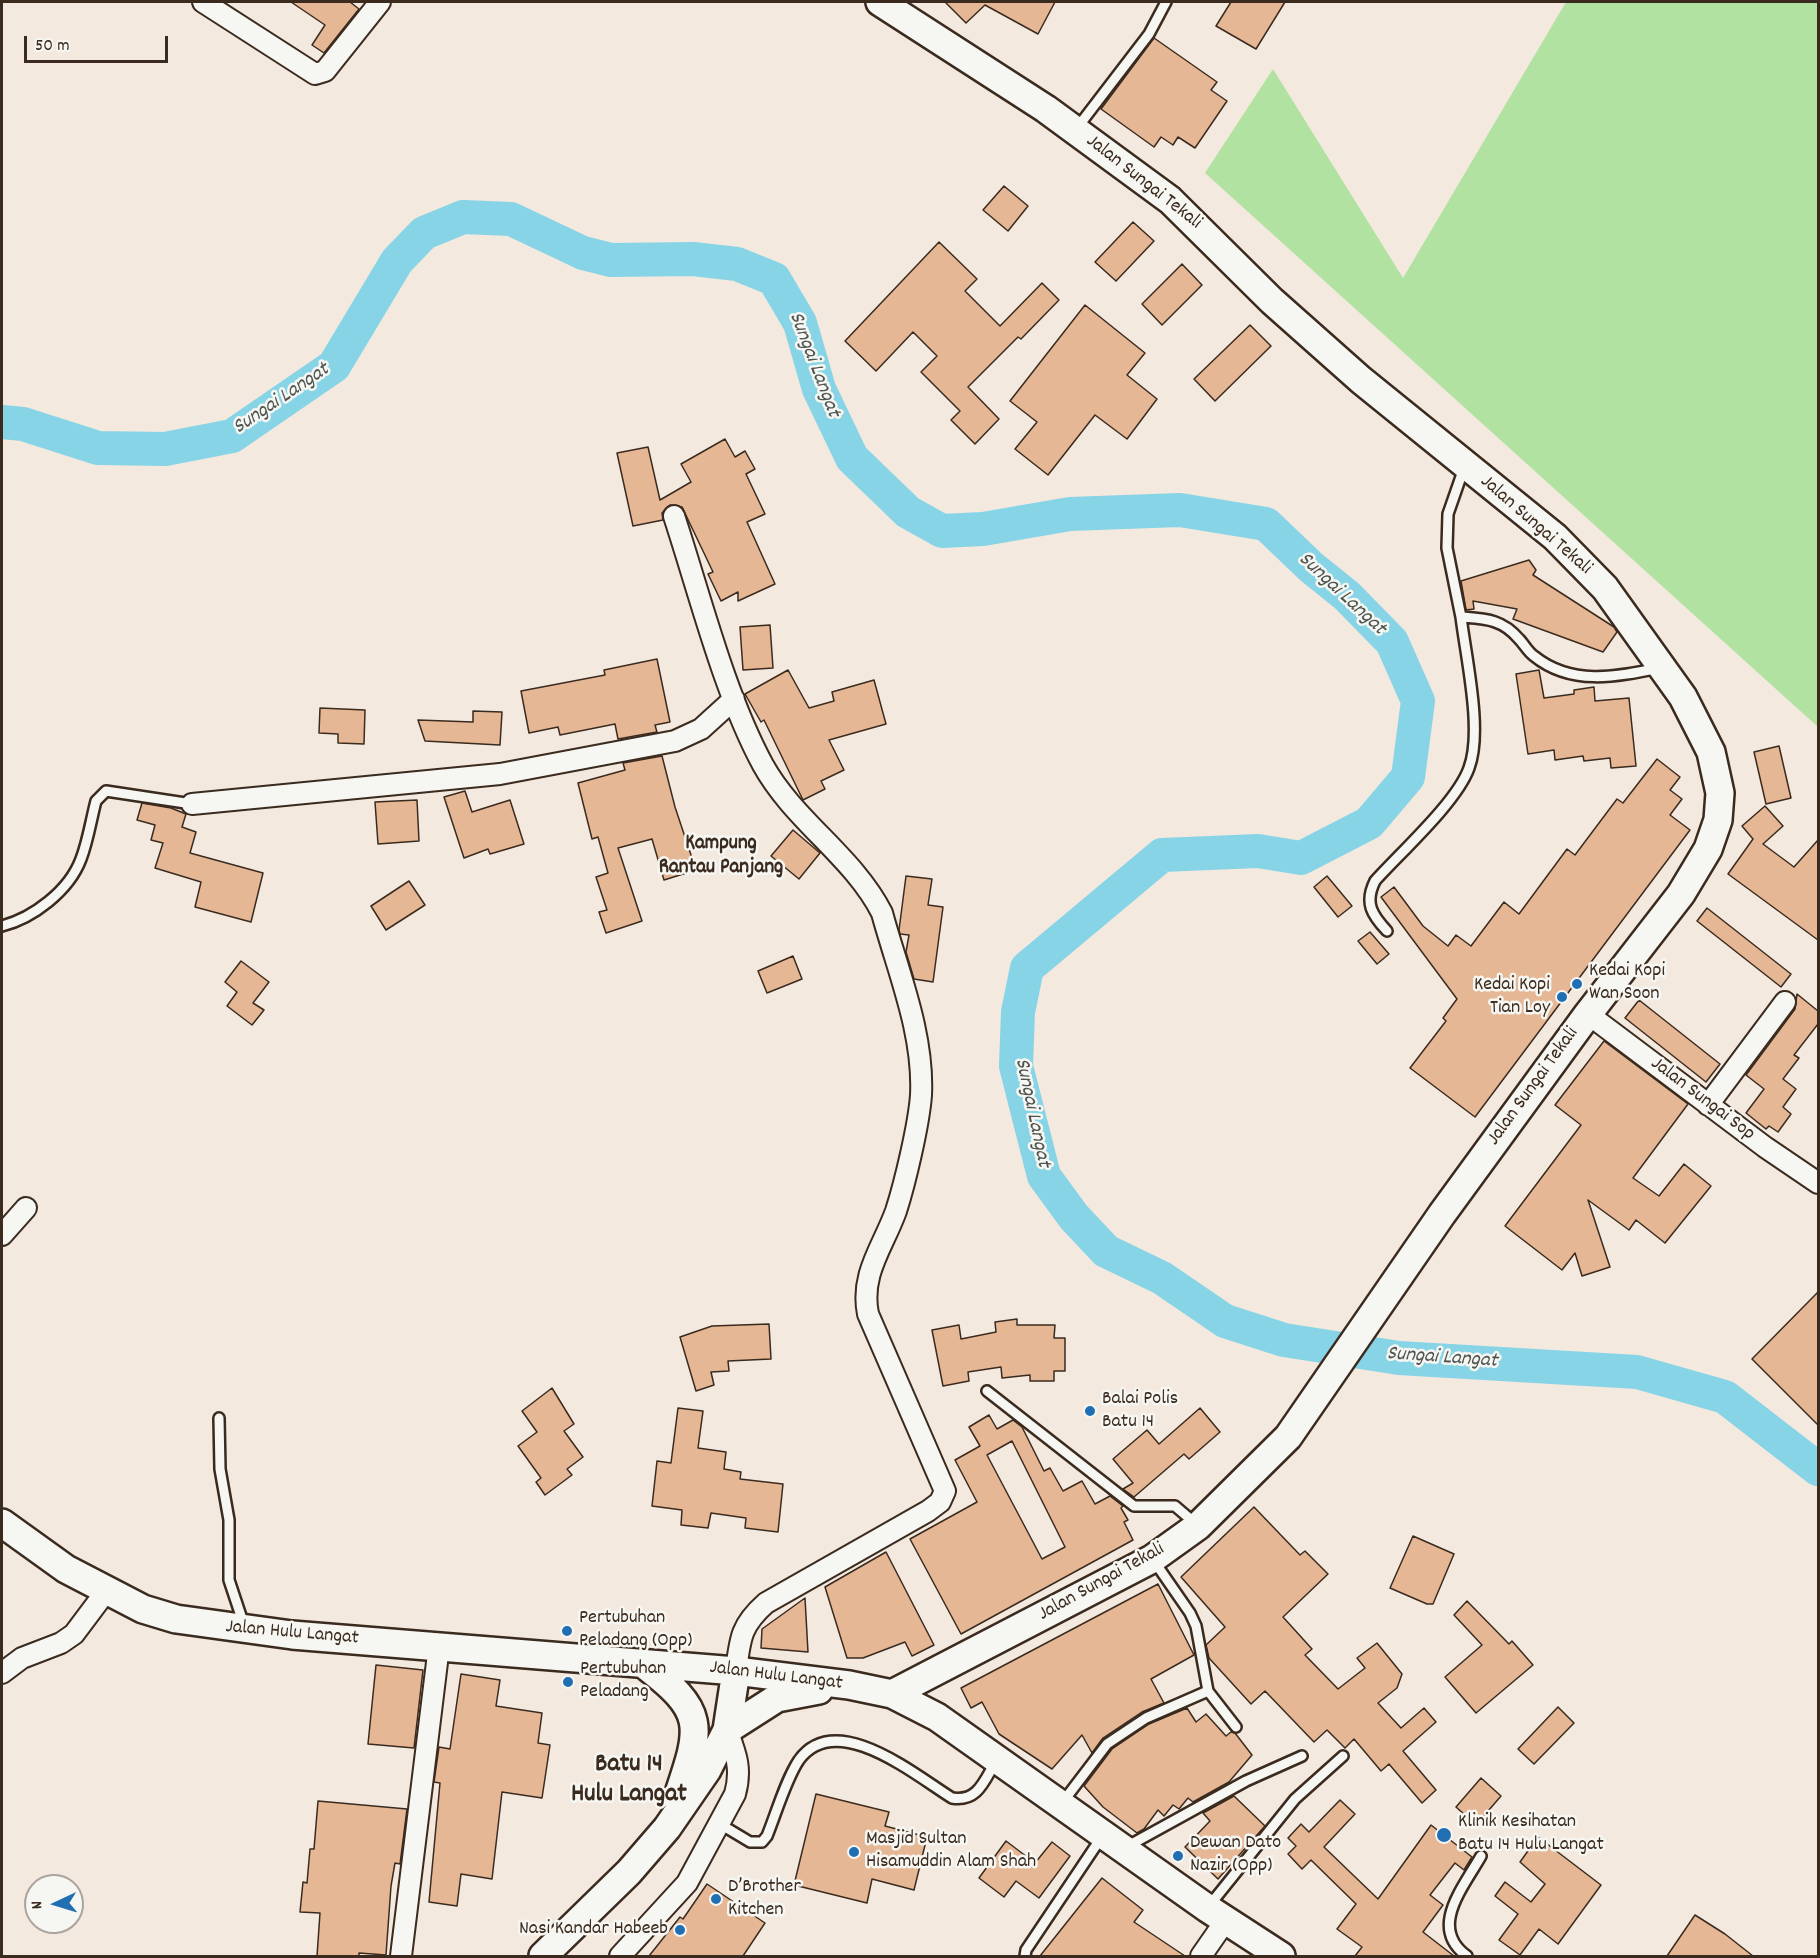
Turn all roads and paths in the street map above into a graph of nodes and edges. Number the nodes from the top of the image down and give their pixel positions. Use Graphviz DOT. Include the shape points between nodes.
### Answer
graph roads {
  1 [pos="203,2"];
  2 [pos="380,2"];
  3 [pos="880,2"];
  4 [pos="1166,2"];
  5 [pos="1076,130"];
  6 [pos="1465,466"];
  7 [pos="674,516"];
  8 [pos="1461,617"];
  9 [pos="1664,668"];
  10 [pos="734,699"];
  11 [pos="192,804"];
  12 [pos="2,926"];
  13 [pos="1387,931"];
  14 [pos="1785,1002"];
  15 [pos="1588,1014"];
  16 [pos="1708,1105"];
  17 [pos="1818,1183"];
  18 [pos="26,1208"];
  19 [pos="2,1235"];
  20 [pos="987,1391"];
  21 [pos="219,1418"];
  22 [pos="2,1523"];
  23 [pos="1198,1526"];
  24 [pos="1152,1559"];
  25 [pos="107,1590"];
  26 [pos="246,1630"];
  27 [pos="439,1646"];
  28 [pos="642,1663"];
  29 [pos="736,1671"];
  30 [pos="2,1673"];
  31 [pos="1208,1691"];
  32 [pos="892,1694"];
  33 [pos="1236,1727"];
  34 [pos="727,1730"];
  35 [pos="1343,1755"];
  36 [pos="1302,1756"];
  37 [pos="997,1759"];
  38 [pos="1061,1805"];
  39 [pos="720,1824"];
  40 [pos="667,1828"];
  41 [pos="1114,1842"];
  42 [pos="1481,1856"];
  43 [pos="1217,1914"];
  44 [pos="401,1956"];
  45 [pos="543,1956"];
  46 [pos="620,1956"];
  47 [pos="1025,1956"];
  48 [pos="1201,1956"];
  49 [pos="1281,1956"];
  50 [pos="1467,1956"];
  1 -- 2 [label="street" via="307,71 321,73"];
  3 -- 5 [label="street, Jalan Sungai Tekali"];
  4 -- 5 [label="lane" via="1149,34"];
  5 -- 6 [label="street, Jalan Sungai Tekali" via="1170,200 1272,301"];
  6 -- 8 [label="lane" via="1448,514 1448,548"];
  6 -- 9 [label="street, Jalan Sungai Tekali" via="1555,537 1605,588"];
  7 -- 10 [label="street"];
  8 -- 9 [label="lane" via="1494,619 1508,626 1534,656 1559,670 1595,679"];
  8 -- 13 [label="lane" via="1474,732 1469,769 1450,799 1375,881 1369,904 1373,916"];
  9 -- 15 [label="street, Jalan Sungai Tekali" via="1711,752 1720,793 1718,820 1708,849 1681,894"];
  10 -- 11 [label="street" via="700,729 675,741 500,774"];
  10 -- 29 [label="street" via="763,765 789,805 872,893 882,912 919,1044 921,1096 903,1186 871,1265 865,1300 945,1491 940,1502 928,1511 766,1602 750,1617 740,1636"];
  11 -- 12 [label="lane" via="102,792 76,870 39,909"];
  14 -- 16 [label="street"];
  15 -- 16 [label="street, Jalan Sungai Sop"];
  15 -- 23 [label="street, Jalan Sungai Tekali" via="1442,1214 1288,1437"];
  16 -- 17 [label="street, Jalan Sungai Sop"];
  18 -- 19 [label="street"];
  20 -- 23 [label="lane" via="1134,1506 1175,1506"];
  21 -- 26 [label="lane" via="220,1469 229,1520 229,1580"];
  22 -- 25 [label="street, Jalan Hulu Langat" via="66,1569"];
  23 -- 24 [label="street, Jalan Sungai Tekali"];
  24 -- 31 [label="lane" via="1196,1626"];
  24 -- 32 [label="street, Jalan Sungai Tekali"];
  25 -- 26 [label="street, Jalan Hulu Langat" via="143,1609 176,1619"];
  25 -- 30 [label="street" via="74,1634 22,1658"];
  26 -- 27 [label="street, Jalan Hulu Langat"];
  27 -- 28 [label="street, Jalan Hulu Langat"];
  27 -- 44 [label="street"];
  28 -- 29 [label="street, Jalan Hulu Langat"];
  28 -- 40 [label="street" via="674,1687 689,1705 694,1729 692,1753"];
  29 -- 32 [label="street, Jalan Hulu Langat"];
  29 -- 34 [label="street"];
  31 -- 33 [label="lane"];
  31 -- 38 [label="lane" via="1146,1718 1107,1744"];
  32 -- 34 [label="street" via="814,1689 777,1698"];
  32 -- 37 [label="street, Jalan Hulu Langat" via="927,1711"];
  34 -- 39 [label="street" via="739,1761 740,1778"];
  34 -- 40 [label="street" via="707,1770"];
  35 -- 43 [label="lane" via="1295,1799"];
  36 -- 41 [label="lane"];
  37 -- 38 [label="street, Jalan Hulu Langat"];
  37 -- 39 [label="lane" via="974,1795 964,1800 952,1798 874,1750 846,1741 825,1742 810,1748 798,1762 762,1842 750,1842"];
  38 -- 41 [label="street, Jalan Hulu Langat"];
  39 -- 46 [label="street" via="687,1883"];
  40 -- 45 [label="street" via="621,1881"];
  41 -- 43 [label="street, Jalan Hulu Langat"];
  41 -- 47 [label="lane"];
  42 -- 50 [label="lane" via="1448,1924 1449,1938"];
  43 -- 48 [label="street"];
  43 -- 49 [label="street, Jalan Hulu Langat"];
}
